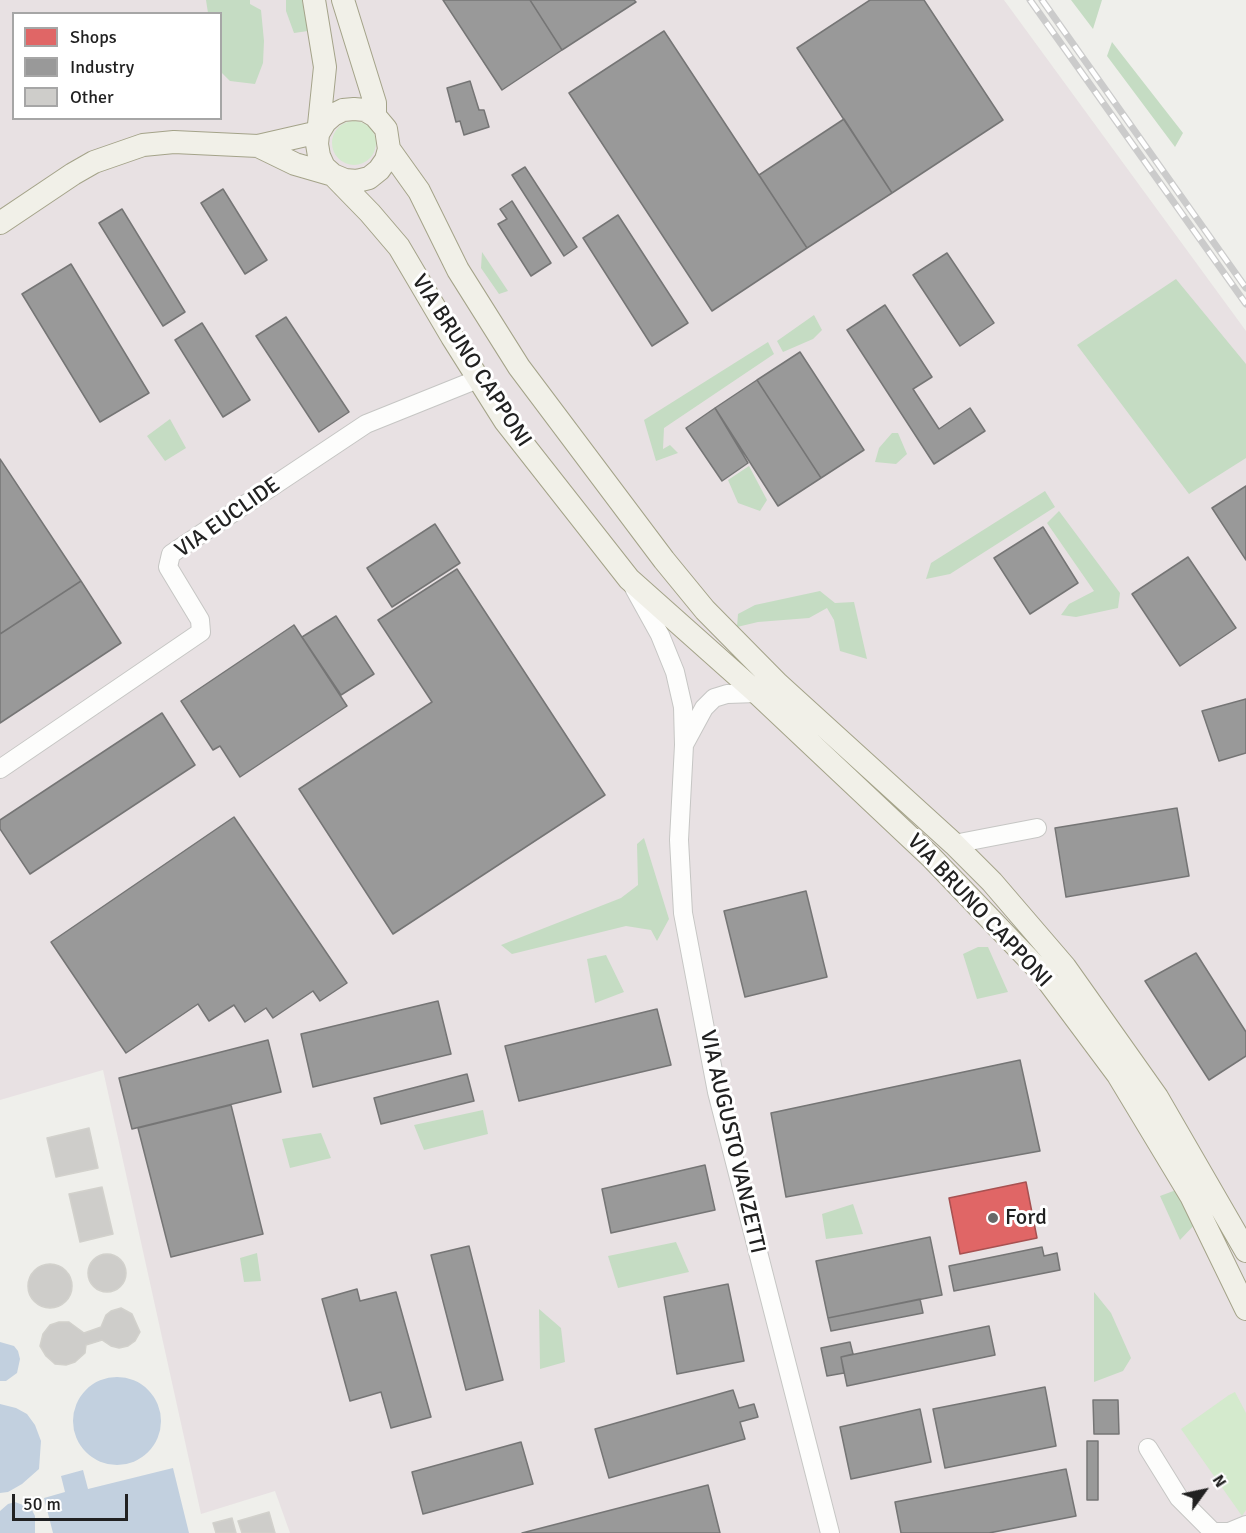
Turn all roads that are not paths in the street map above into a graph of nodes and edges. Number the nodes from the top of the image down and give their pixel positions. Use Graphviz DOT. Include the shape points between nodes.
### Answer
graph roads {
  1 [pos="314,0"];
  2 [pos="343,0"];
  3 [pos="375,116"];
  4 [pos="319,132"];
  5 [pos="258,146"];
  6 [pos="389,148"];
  7 [pos="333,175"];
  8 [pos="0,223"];
  9 [pos="478,379"];
  10 [pos="664,560"];
  11 [pos="629,579"];
  12 [pos="757,693"];
  13 [pos="684,745"];
  14 [pos="0,769"];
  15 [pos="1037,828"];
  16 [pos="954,844"];
  17 [pos="1246,1251"];
  18 [pos="1246,1309"];
  19 [pos="1148,1448"];
  20 [pos="1246,1526"];
  21 [pos="830,1533"];
  1 -- 4 [label="main road" via="325,67"];
  2 -- 3 [label="main road" via="375,103"];
  3 -- 4 [label="main road" via="365,110 343,110 325,122"];
  3 -- 6 [label="main road" via="386,129"];
  4 -- 5 [label="main road"];
  4 -- 7 [label="main road" via="318,156"];
  5 -- 7 [label="main road" via="295,164"];
  5 -- 8 [label="main road" via="174,142 143,145 83,168"];
  6 -- 7 [label="main road" via="386,160 369,178 345,180"];
  6 -- 10 [label="main road, VIA BRUNO CAPPONI" via="419,191 458,270 519,367"];
  7 -- 9 [label="main road, VIA BRUNO CAPPONI" via="399,247"];
  9 -- 11 [label="main road, VIA BRUNO CAPPONI" via="505,421"];
  9 -- 14 [label="street, VIA EUCLIDE" via="366,424 171,554 168,567 200,620 201,632"];
  10 -- 11 [label="main road" via="662,571 654,579"];
  10 -- 16 [label="main road, VIA BRUNO CAPPONI" via="705,610 778,684"];
  11 -- 12 [label="main road, VIA BRUNO CAPPONI"];
  11 -- 13 [label="street, VIA AUGUSTO VANZETTI" via="675,672"];
  12 -- 13 [label="street, VIA AUGUSTO VANZETTI" via="714,698 704,708"];
  12 -- 18 [label="main road, VIA BRUNO CAPPONI" via="931,857 1042,973 1118,1075 1191,1196"];
  13 -- 21 [label="street, VIA AUGUSTO VANZETTI" via="679,840 683,913 720,1102"];
  15 -- 16 [label="street"];
  16 -- 17 [label="main road, VIA BRUNO CAPPONI" via="1065,967 1157,1097"];
  19 -- 20 [label="street" via="1179,1498 1214,1532"];
}
